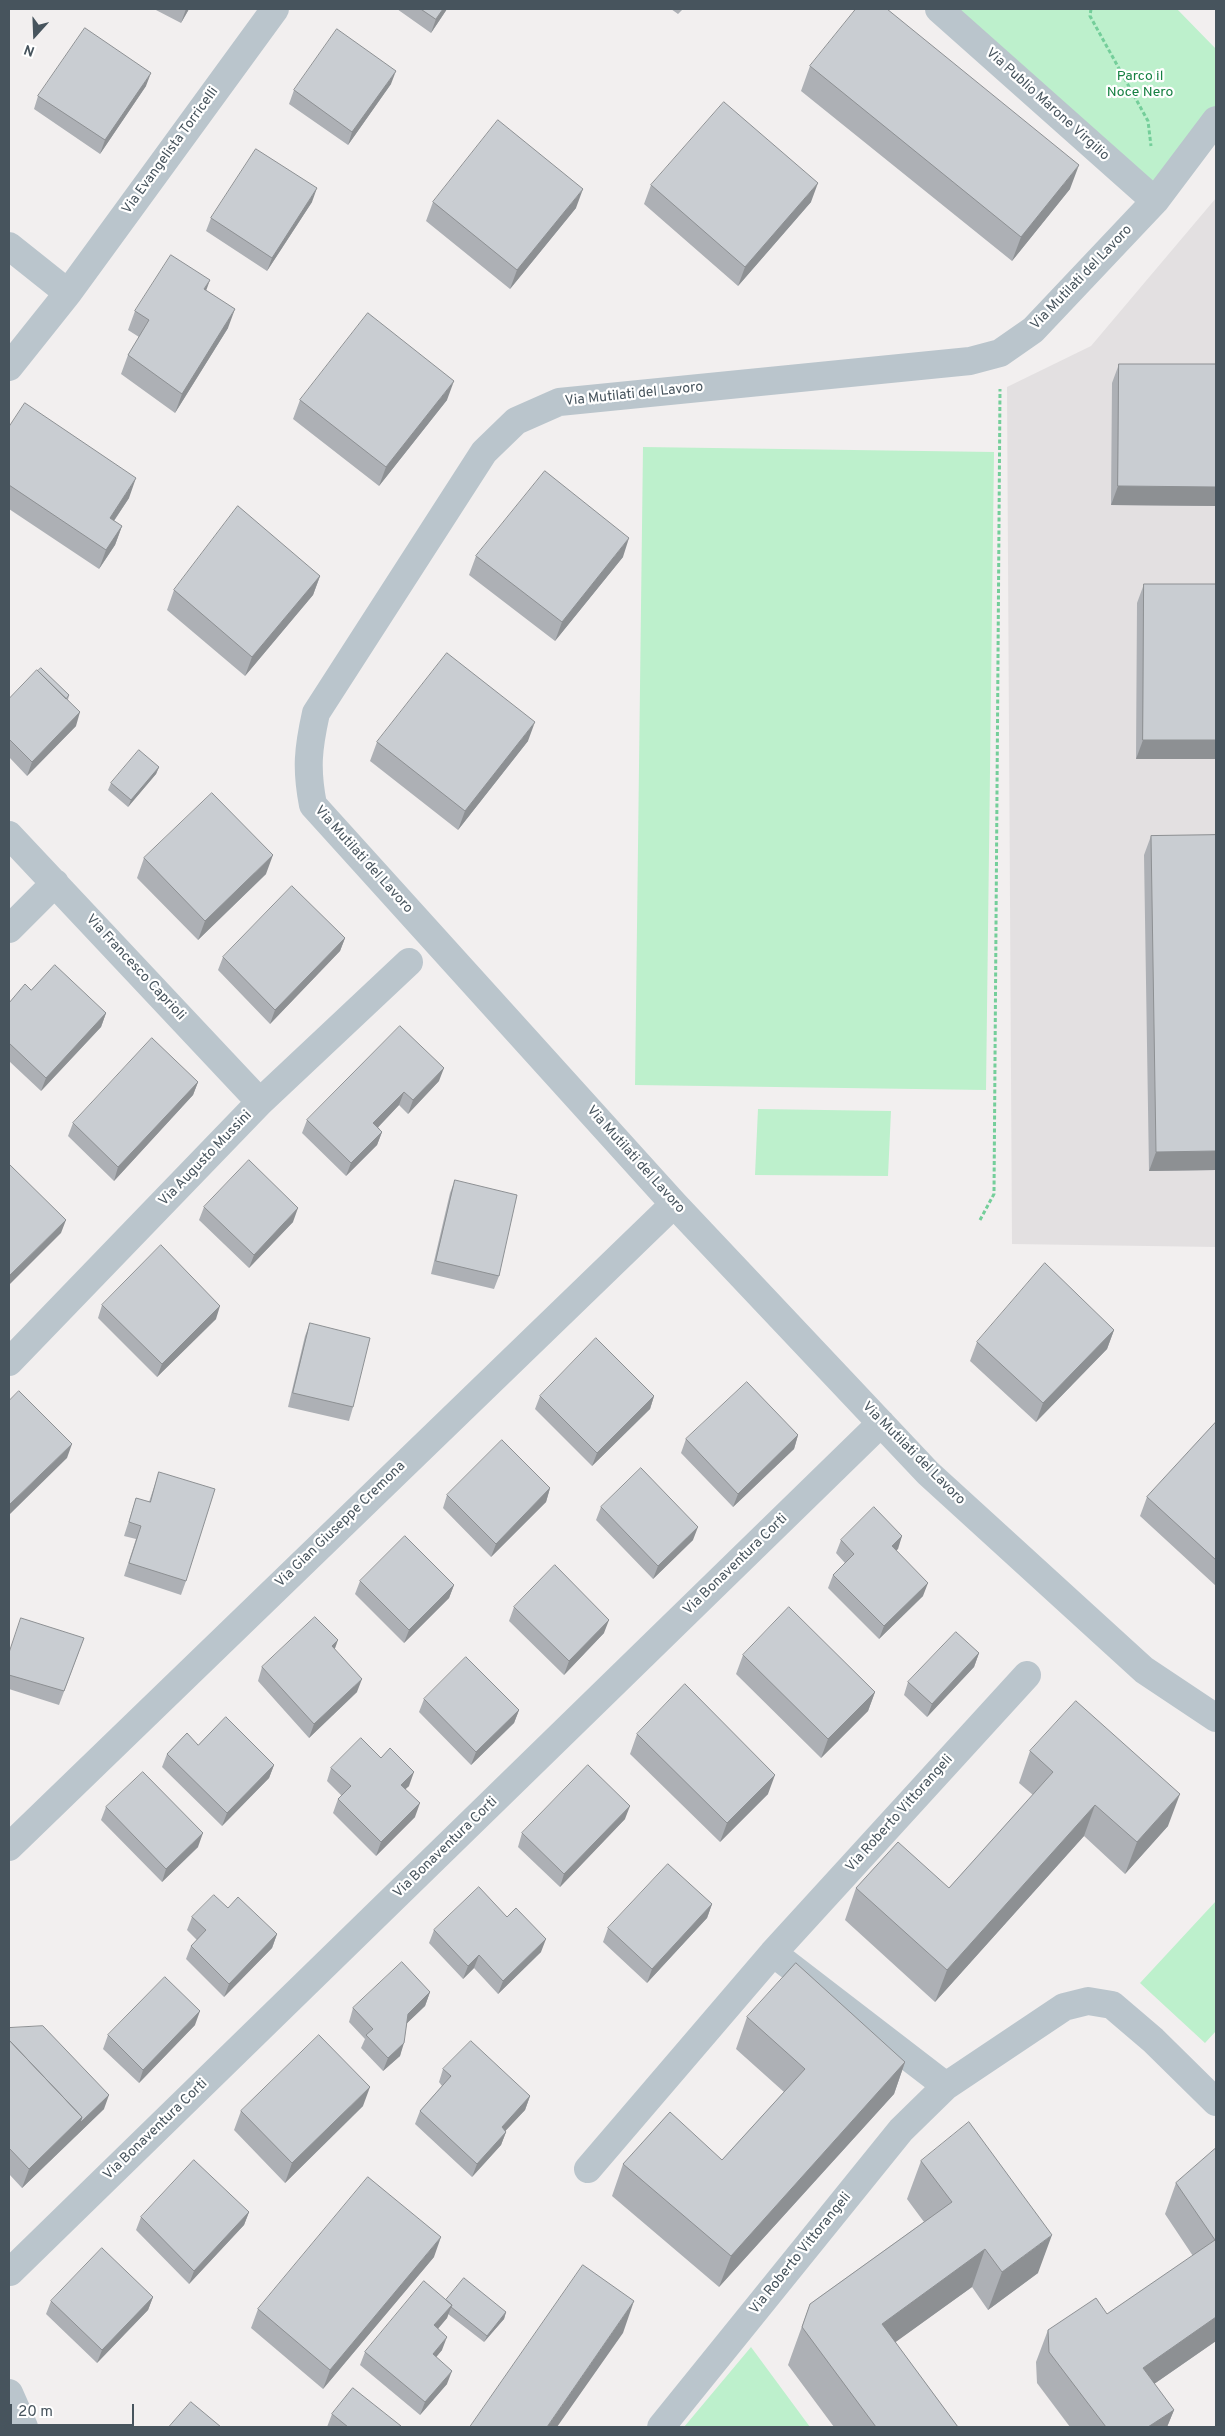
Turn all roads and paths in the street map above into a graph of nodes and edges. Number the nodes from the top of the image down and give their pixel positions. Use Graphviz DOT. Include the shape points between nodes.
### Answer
graph roads {
  1 [pos="275,9"];
  2 [pos="939,9"];
  3 [pos="1091,9"];
  4 [pos="1216,120"];
  5 [pos="1151,148"];
  6 [pos="1155,201"];
  7 [pos="9,246"];
  8 [pos="68,293"];
  9 [pos="1000,353"];
  10 [pos="9,367"];
  11 [pos="9,835"];
  12 [pos="55,883"];
  13 [pos="9,929"];
  14 [pos="409,962"];
  15 [pos="260,1102"];
  16 [pos="674,1204"];
  17 [pos="980,1220"];
  18 [pos="9,1362"];
  19 [pos="882,1423"];
  20 [pos="1026,1675"];
  21 [pos="1216,1718"];
  22 [pos="9,1847"];
  23 [pos="773,1953"];
  24 [pos="946,2086"];
  25 [pos="1216,2102"];
  26 [pos="588,2168"];
  27 [pos="10,2272"];
  28 [pos="9,2393"];
  29 [pos="24,2427"];
  30 [pos="661,2427"];
  1 -- 8 [label="street, Via Evangelista Torricelli"];
  2 -- 6 [label="street, Via Publio Marone Virgilio"];
  3 -- 5 [label="path" via="1090,16 1148,121"];
  4 -- 6 [label="street, Via Mutilati del Lavoro"];
  6 -- 9 [label="street, Via Mutilati del Lavoro" via="1033,330"];
  7 -- 8 [label="street"];
  8 -- 10 [label="street, Via Evangelista Torricelli"];
  9 -- 16 [label="street, Via Mutilati del Lavoro" via="970,361 559,402 516,422 484,452 316,713 309,743 307,775 313,806"];
  9 -- 17 [label="path" via="994,1194"];
  11 -- 12 [label="street, Via Francesco Caprioli"];
  12 -- 13 [label="street"];
  12 -- 15 [label="street, Via Francesco Caprioli"];
  14 -- 15 [label="street, Via Augusto Mussini"];
  15 -- 18 [label="street, Via Augusto Mussini"];
  16 -- 19 [label="street, Via Mutilati del Lavoro"];
  16 -- 22 [label="street, Via Gian Giuseppe Cremona"];
  19 -- 21 [label="street, Via Mutilati del Lavoro" via="928,1473 1144,1670"];
  19 -- 27 [label="street, Via Bonaventura Corti"];
  20 -- 23 [label="street, Via Roberto Vittorangeli"];
  23 -- 24 [label="street"];
  23 -- 26 [label="street, Via Roberto Vittorangeli"];
  24 -- 25 [label="street, Via Roberto Vittorangeli" via="1064,2007 1088,2001 1112,2006"];
  24 -- 30 [label="street, Via Roberto Vittorangeli" via="901,2130"];
  28 -- 29 [label="street"];
}
